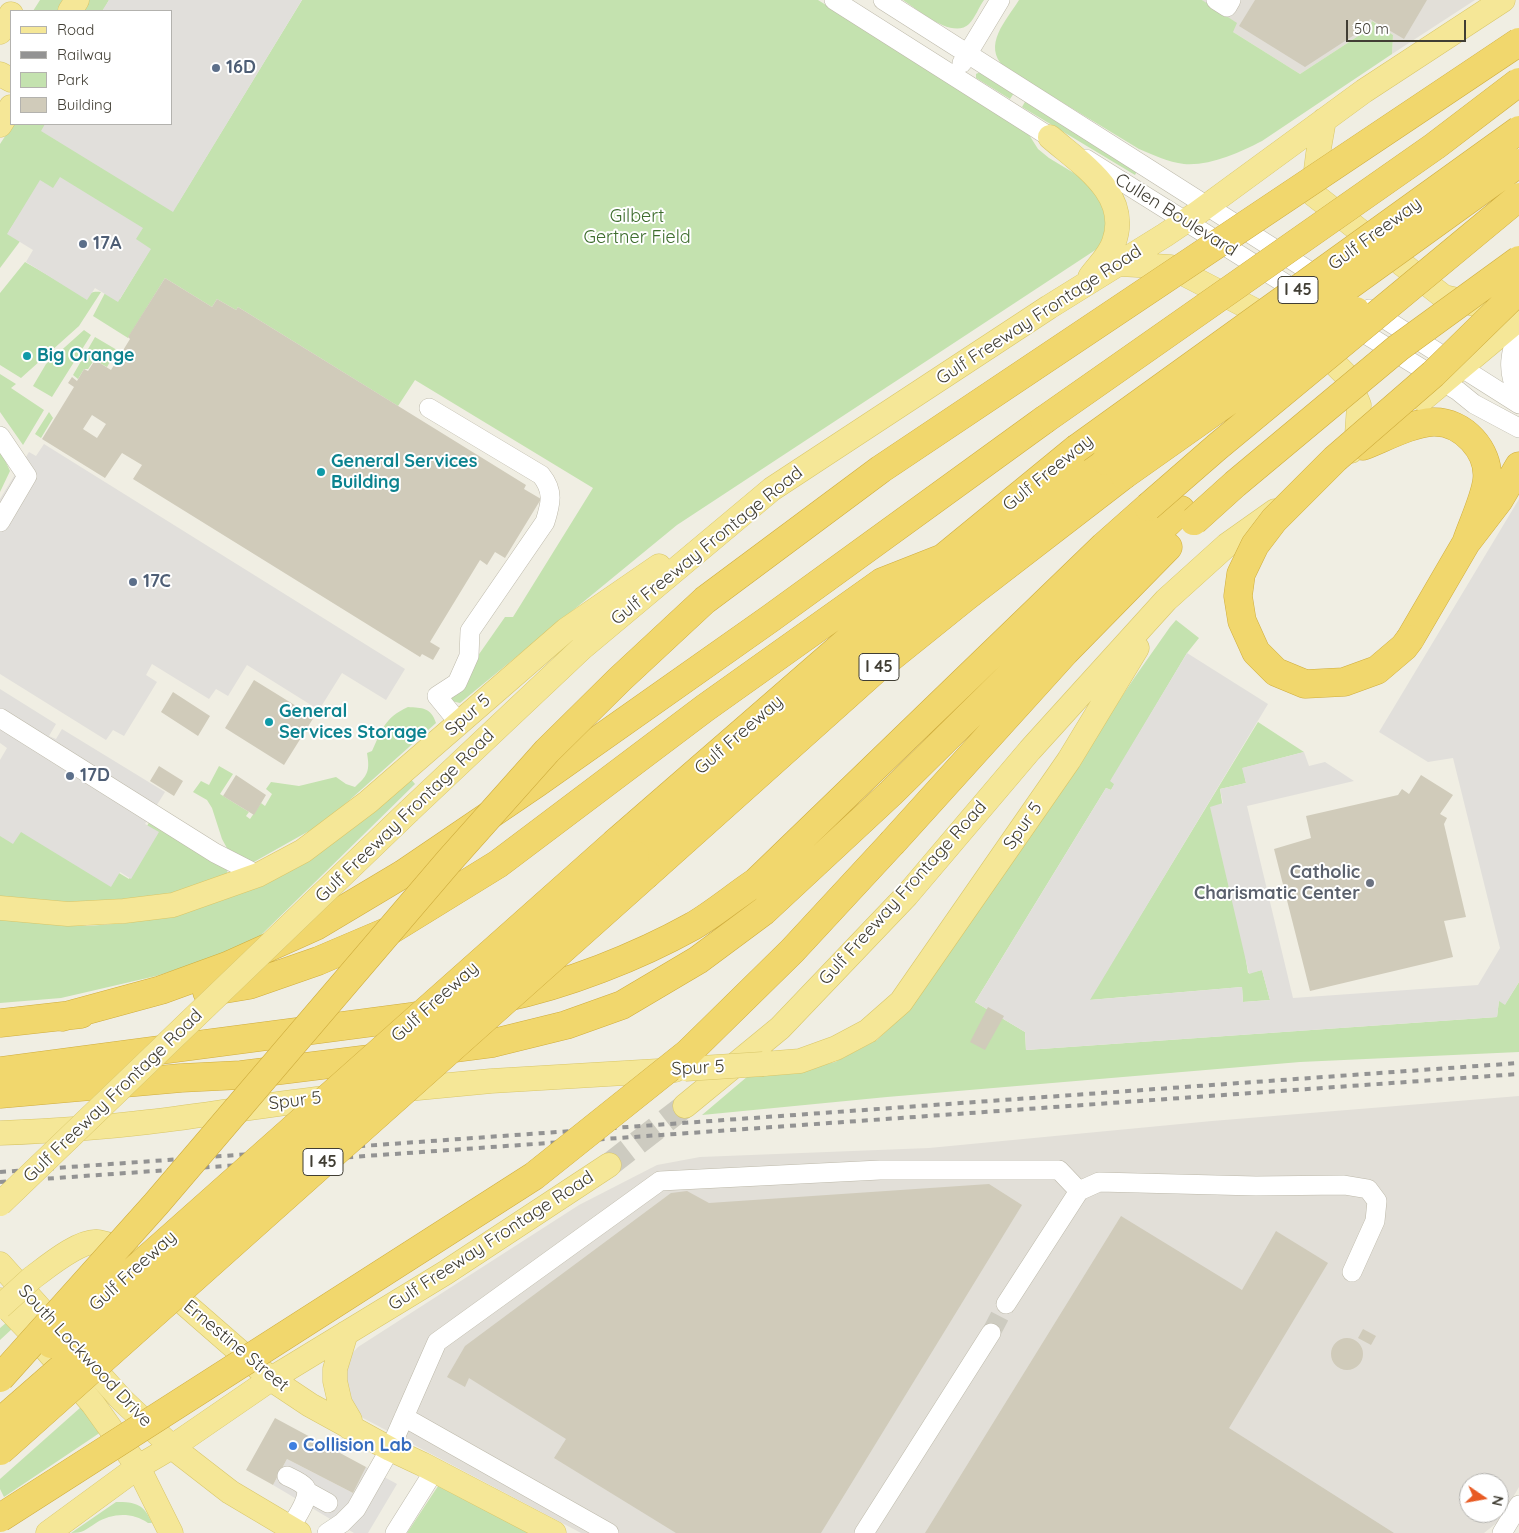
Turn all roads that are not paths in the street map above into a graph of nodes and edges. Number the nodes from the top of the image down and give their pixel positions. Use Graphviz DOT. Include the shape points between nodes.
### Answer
graph roads {
  1 [pos="834,0"];
  2 [pos="883,0"];
  3 [pos="1000,0"];
  4 [pos="1503,0"];
  5 [pos="10,16"];
  6 [pos="0,32"];
  7 [pos="1519,42"];
  8 [pos="968,54"];
  9 [pos="954,77"];
  10 [pos="1519,82"];
  11 [pos="10,109"];
  12 [pos="1324,120"];
  13 [pos="0,125"];
  14 [pos="1519,130"];
  15 [pos="1050,137"];
  16 [pos="1519,163"];
  17 [pos="1519,197"];
  18 [pos="1207,205"];
  19 [pos="1184,221"];
  20 [pos="1519,260"];
  21 [pos="1120,264"];
  22 [pos="1081,288"];
  23 [pos="1519,290"];
  24 [pos="1519,314"];
  25 [pos="1519,319"];
  26 [pos="1519,327"];
  27 [pos="1452,375"];
  28 [pos="1519,394"];
  29 [pos="1519,404"];
  30 [pos="429,408"];
  31 [pos="1519,428"];
  32 [pos="0,436"];
  33 [pos="1355,453"];
  34 [pos="1519,466"];
  35 [pos="1115,468"];
  36 [pos="772,489"];
  37 [pos="1187,516"];
  38 [pos="0,522"];
  39 [pos="1466,542"];
  40 [pos="944,558"];
  41 [pos="1166,600"];
  42 [pos="0,718"];
  43 [pos="459,723"];
  44 [pos="633,857"];
  45 [pos="258,875"];
  46 [pos="0,908"];
  47 [pos="62,1017"];
  48 [pos="0,1024"];
  49 [pos="0,1071"];
  50 [pos="0,1094"];
  51 [pos="685,1106"];
  52 [pos="0,1133"];
  53 [pos="608,1165"];
  54 [pos="1079,1191"];
  55 [pos="0,1204"];
  56 [pos="0,1264"];
  57 [pos="1352,1272"];
  58 [pos="0,1300"];
  59 [pos="1006,1304"];
  60 [pos="0,1307"];
  61 [pos="346,1333"];
  62 [pos="991,1333"];
  63 [pos="0,1378"];
  64 [pos="271,1379"];
  65 [pos="0,1390"];
  66 [pos="404,1417"];
  67 [pos="0,1422"];
  68 [pos="349,1427"];
  69 [pos="172,1447"];
  70 [pos="390,1449"];
  71 [pos="0,1451"];
  72 [pos="138,1467"];
  73 [pos="434,1471"];
  74 [pos="287,1476"];
  75 [pos="308,1492"];
  76 [pos="328,1503"];
  77 [pos="1519,1505"];
  78 [pos="0,1518"];
  79 [pos="294,1530"];
  80 [pos="48,1533"];
  81 [pos="171,1533"];
  82 [pos="327,1533"];
  83 [pos="395,1533"];
  84 [pos="554,1533"];
  85 [pos="609,1533"];
  86 [pos="864,1533"];
  87 [pos="1502,1533"];
  1 -- 9 [label="street, Cullen Boulevard"];
  2 -- 8 [label="street, Cullen Boulevard"];
  3 -- 8 [label="street"];
  4 -- 12 [label="main road, Gulf Freeway Frontage Road" via="1364,90"];
  5 -- 6 [label="main road"];
  7 -- 63 [label="highway, bridge" via="881,469 705,600 546,751 156,1204"];
  8 -- 9 [label="street"];
  8 -- 18 [label="street, Cullen Boulevard"];
  9 -- 15 [label="street, Cullen Boulevard"];
  10 -- 47 [label="highway, bridge" via="1435,146 1044,420 755,629 403,874 316,926 227,966 161,990"];
  11 -- 13 [label="main road"];
  12 -- 18 [label="main road, Gulf Freeway Frontage Road"];
  12 -- 24 [label="main road" via="1313,194 1444,297"];
  14 -- 40 [label="highway, Gulf Freeway / I 45, bridge" via="1076,449"];
  15 -- 19 [label="street, Cullen Boulevard"];
  15 -- 22 [label="main road" via="1107,188 1116,209 1114,242"];
  16 -- 35 [label="highway, Gulf Freeway, bridge"];
  17 -- 35 [label="highway, Gulf Freeway / I 45, bridge"];
  17 -- 49 [label="highway, bridge" via="1148,507 756,882 694,925 613,965 522,994 420,1016"];
  18 -- 19 [label="main road, Gulf Freeway Frontage Road"];
  18 -- 27 [label="street, Cullen Boulevard"];
  19 -- 21 [label="main road, Gulf Freeway Frontage Road"];
  19 -- 27 [label="street, Cullen Boulevard"];
  20 -- 37 [label="highway, bridge" via="1398,348 1235,484"];
  21 -- 22 [label="main road, Gulf Freeway Frontage Road"];
  21 -- 33 [label="main road" via="1171,267 1311,340 1347,376 1359,405"];
  22 -- 36 [label="main road, Gulf Freeway Frontage Road"];
  23 -- 39 [label="highway, bridge" via="1433,374 1335,459 1274,520 1255,545 1241,574 1238,596 1242,621 1256,652 1276,672 1305,684 1344,682 1377,670 1404,647"];
  25 -- 27 [label="main road, Gulf Freeway Frontage Road"];
  26 -- 28 [label="street" via="1509,365"];
  27 -- 29 [label="street, Cullen Boulevard"];
  27 -- 31 [label="street, Cullen Boulevard" via="1474,404"];
  27 -- 33 [label="main road, Gulf Freeway Frontage Road"];
  30 -- 43 [label="street" via="541,475 551,494 545,522 470,631 469,656 457,683 437,696"];
  32 -- 38 [label="street" via="28,476"];
  33 -- 39 [label="highway" via="1417,425 1434,422 1468,435 1483,455 1487,480"];
  33 -- 41 [label="main road, Gulf Freeway Frontage Road" via="1227,545"];
  34 -- 39 [label="highway" via="1499,500"];
  35 -- 44 [label="highway, Gulf Freeway / I 45" via="875,670"];
  36 -- 43 [label="main road, Spur 5" via="566,630"];
  36 -- 55 [label="main road, Gulf Freeway Frontage Road, bridge" via="582,648"];
  37 -- 50 [label="highway" via="1106,581 891,793 764,911 698,960 622,1005 566,1025 493,1043 241,1075"];
  37 -- 78 [label="highway, bridge" via="792,951 688,1052 534,1176"];
  40 -- 44 [label="highway, Gulf Freeway / I 45"];
  40 -- 47 [label="highway" via="882,582 705,708 498,864 391,930 318,961 249,985"];
  41 -- 51 [label="main road, Gulf Freeway Frontage Road" via="1030,750 901,902 780,1028"];
  41 -- 52 [label="main road, Spur 5, bridge" via="1069,760 901,1002 868,1031 836,1048 800,1061 491,1081 286,1102 149,1122"];
  42 -- 45 [label="street" via="215,853"];
  43 -- 45 [label="main road, Spur 5" via="361,808 303,851"];
  44 -- 65 [label="highway, Gulf Freeway / I 45, bridge"];
  44 -- 67 [label="highway, Gulf Freeway / I 45, bridge"];
  44 -- 71 [label="highway, Gulf Freeway / I 45, bridge"];
  45 -- 46 [label="main road, Spur 5" via="173,905 134,910 68,914"];
  47 -- 48 [label="highway"];
  53 -- 61 [label="main road, Gulf Freeway Frontage Road" via="445,1273"];
  54 -- 57 [label="street" via="1099,1182 1344,1185 1368,1189 1377,1201 1375,1221"];
  54 -- 59 [label="street"];
  54 -- 66 [label="street" via="1059,1170 880,1170 660,1181 437,1342"];
  56 -- 69 [label="main road, South Lockwood Drive" via="122,1400"];
  58 -- 72 [label="main road, South Lockwood Drive" via="93,1404"];
  60 -- 64 [label="main road, Ernestine Street, bridge" via="32,1278 75,1248 97,1242 113,1246 132,1258"];
  61 -- 64 [label="main road, Gulf Freeway Frontage Road"];
  61 -- 68 [label="main road" via="334,1380 340,1403 350,1420"];
  62 -- 86 [label="street"];
  64 -- 68 [label="main road, Ernestine Street"];
  64 -- 69 [label="main road, Gulf Freeway Frontage Road"];
  66 -- 70 [label="street"];
  66 -- 85 [label="street"];
  68 -- 70 [label="main road, Ernestine Street"];
  69 -- 72 [label="main road, Gulf Freeway Frontage Road"];
  69 -- 79 [label="main road, South Lockwood Drive" via="230,1492"];
  70 -- 73 [label="main road, Ernestine Street"];
  70 -- 82 [label="street" via="356,1509"];
  72 -- 80 [label="main road, Gulf Freeway Frontage Road"];
  72 -- 81 [label="main road, South Lockwood Drive"];
  73 -- 83 [label="street"];
  73 -- 84 [label="main road, Ernestine Street"];
  74 -- 75 [label="street"];
  75 -- 76 [label="street"];
  75 -- 79 [label="street"];
  77 -- 87 [label="street"];
}
